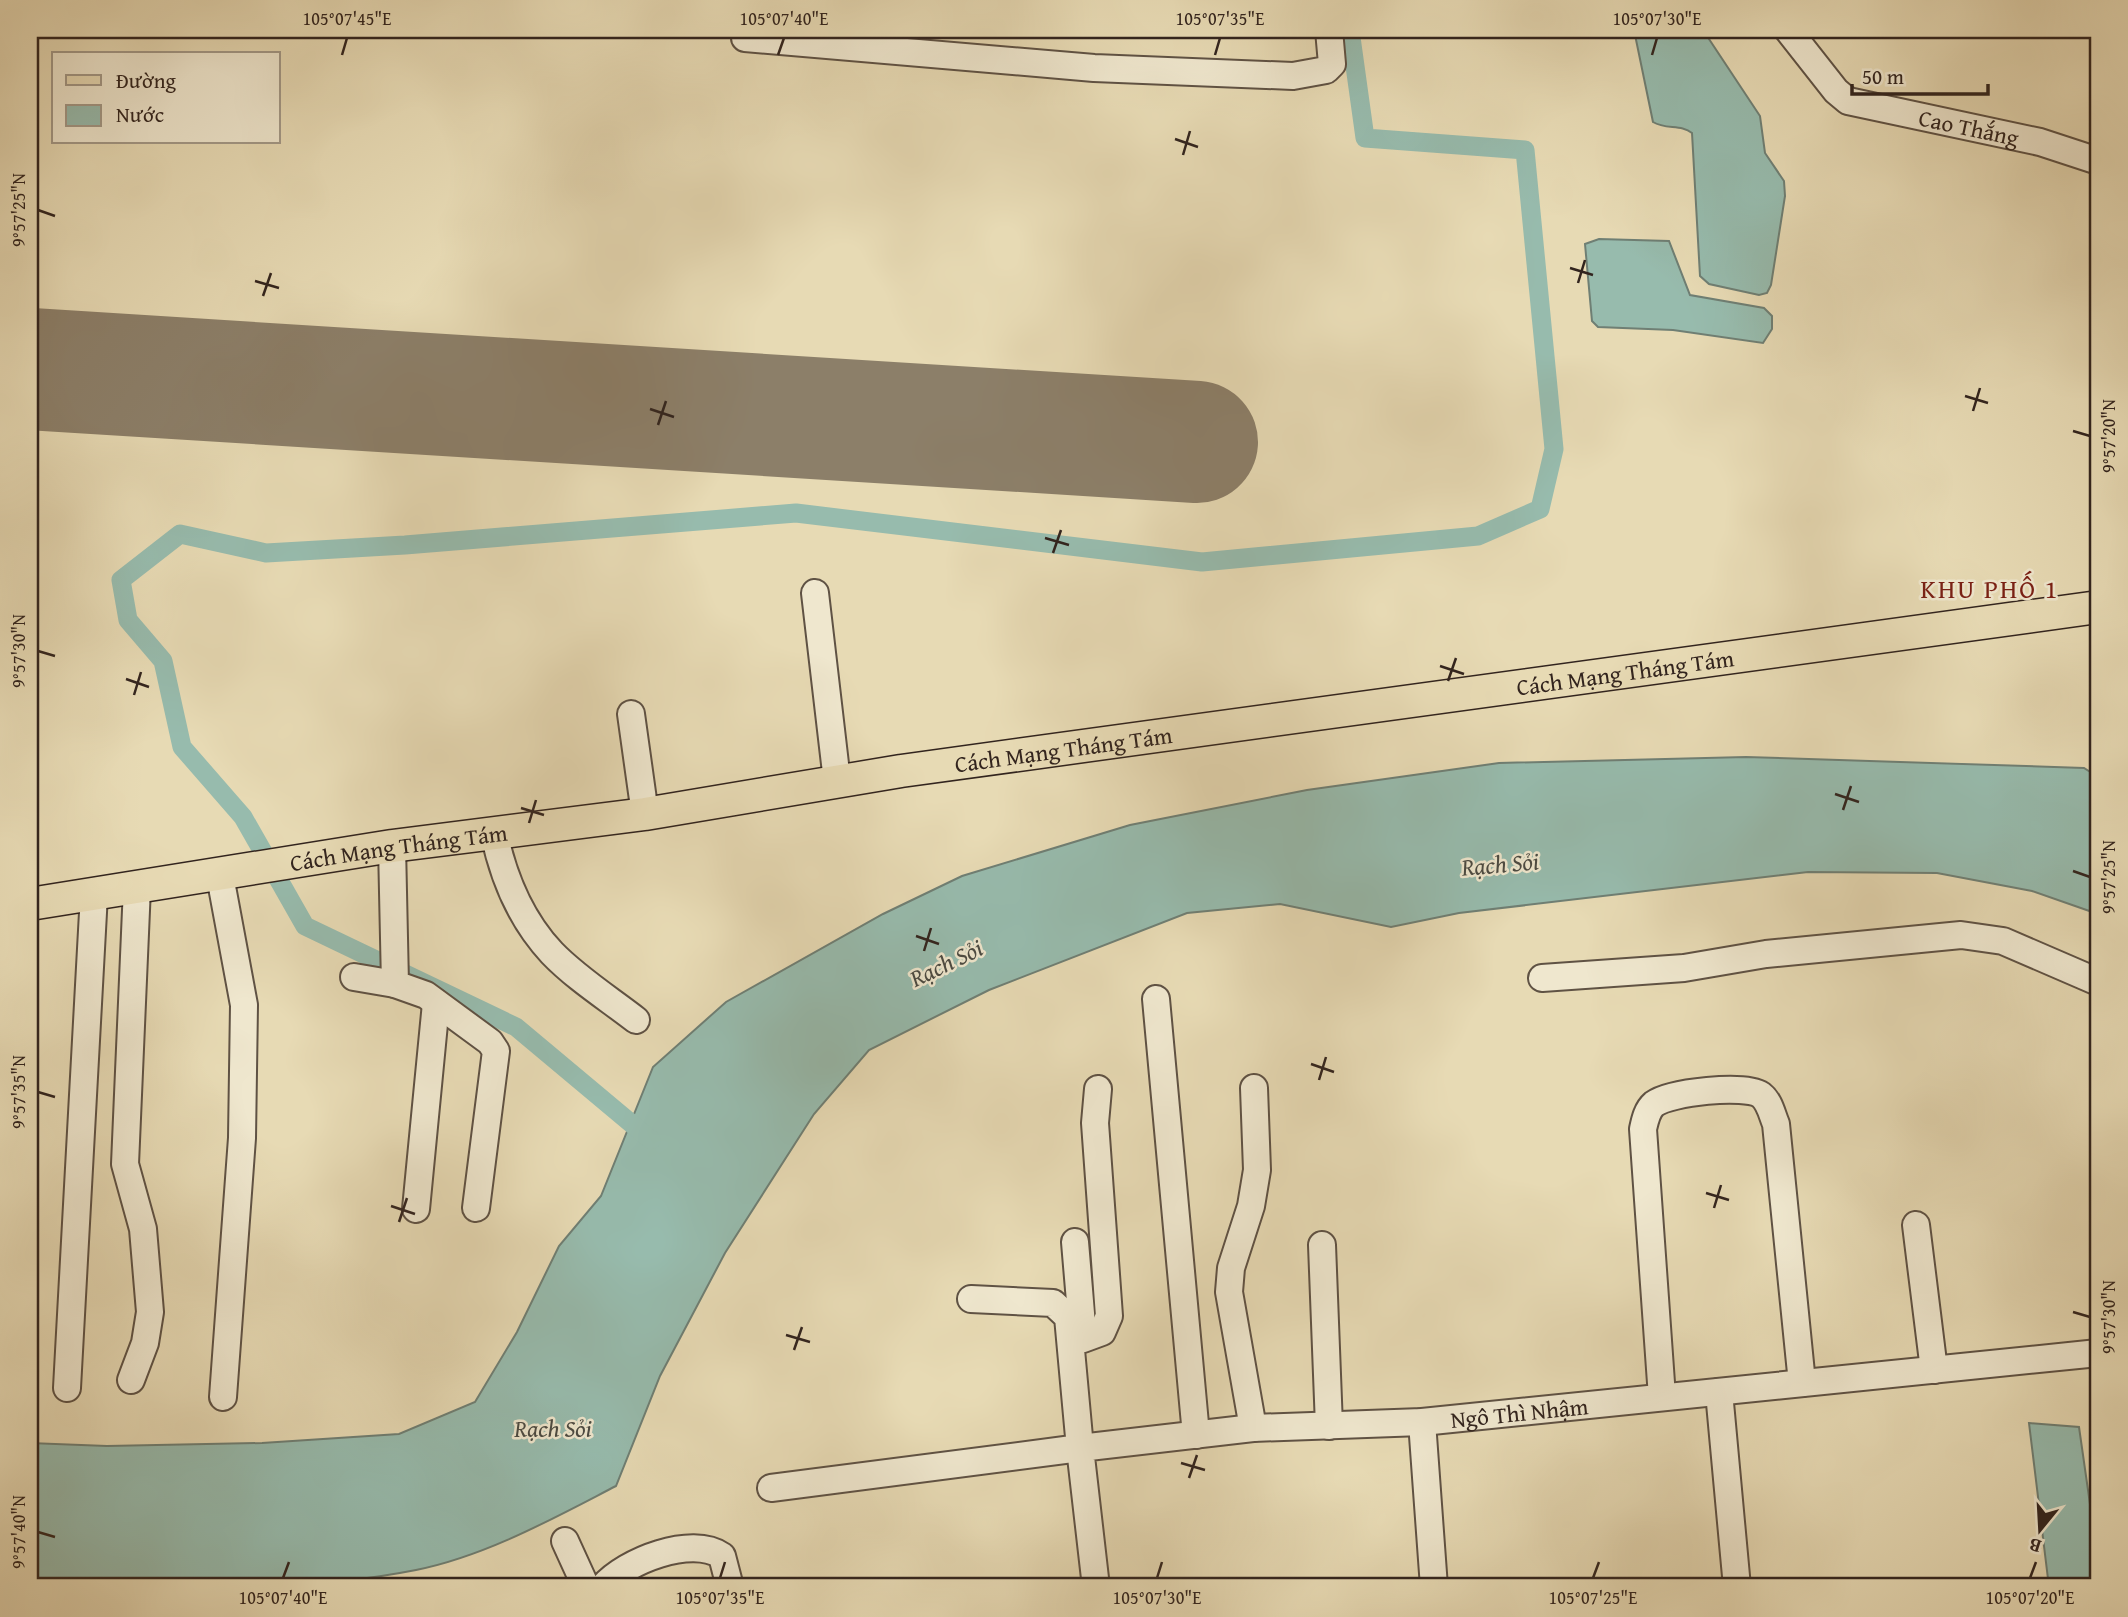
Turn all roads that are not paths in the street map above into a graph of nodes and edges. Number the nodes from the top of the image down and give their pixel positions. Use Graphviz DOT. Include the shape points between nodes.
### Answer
graph roads {
  1 [pos="1329,30"];
  2 [pos="1788,30"];
  3 [pos="746,38"];
  4 [pos="840,39"];
  5 [pos="2098,161"];
  6 [pos="815,593"];
  7 [pos="2098,607"];
  8 [pos="631,714"];
  9 [pos="837,781"];
  10 [pos="645,814"];
  11 [pos="494,833"];
  12 [pos="392,846"];
  13 [pos="225,874"];
  14 [pos="137,887"];
  15 [pos="94,894"];
  16 [pos="30,904"];
  17 [pos="396,970"];
  18 [pos="354,977"];
  19 [pos="1542,978"];
  20 [pos="2098,982"];
  21 [pos="1156,999"];
  22 [pos="436,1003"];
  23 [pos="636,1020"];
  24 [pos="1254,1088"];
  25 [pos="1098,1089"];
  26 [pos="475,1208"];
  27 [pos="416,1209"];
  28 [pos="1916,1225"];
  29 [pos="1075,1242"];
  30 [pos="1322,1245"];
  31 [pos="971,1299"];
  32 [pos="1083,1339"];
  33 [pos="2098,1353"];
  34 [pos="1934,1370"];
  35 [pos="131,1380"];
  36 [pos="1802,1383"];
  37 [pos="67,1388"];
  38 [pos="1719,1392"];
  39 [pos="223,1397"];
  40 [pos="1662,1397"];
  41 [pos="1423,1422"];
  42 [pos="1329,1426"];
  43 [pos="1253,1428"];
  44 [pos="1196,1435"];
  45 [pos="1086,1447"];
  46 [pos="771,1488"];
  47 [pos="565,1541"];
  48 [pos="586,1587"];
  49 [pos="603,1587"];
  50 [pos="730,1587"];
  51 [pos="1096,1587"];
  52 [pos="1434,1587"];
  53 [pos="1737,1587"];
  1 -- 4 [label="street" via="1332,64 1326,70 1293,76 1094,68"];
  2 -- 5 [label="street, Cao Thắng" via="1848,101 2040,142"];
  3 -- 4 [label="street"];
  6 -- 9 [label="street"];
  7 -- 9 [label="main road, Cách Mạng Tháng Tám"];
  8 -- 10 [label="street"];
  9 -- 10 [label="main road, Cách Mạng Tháng Tám"];
  10 -- 11 [label="main road, Cách Mạng Tháng Tám"];
  11 -- 12 [label="main road, Cách Mạng Tháng Tám"];
  11 -- 23 [label="street" via="501,866 516,900 552,953"];
  12 -- 13 [label="main road, Cách Mạng Tháng Tám"];
  12 -- 17 [label="street"];
  13 -- 14 [label="main road, Cách Mạng Tháng Tám"];
  13 -- 39 [label="street" via="244,1005 242,1138"];
  14 -- 15 [label="main road, Cách Mạng Tháng Tám"];
  14 -- 35 [label="street" via="125,1164 142,1229 150,1312 145,1343"];
  15 -- 16 [label="main road, Cách Mạng Tháng Tám"];
  15 -- 37 [label="street"];
  17 -- 18 [label="street"];
  17 -- 22 [label="street" via="412,988"];
  19 -- 20 [label="street" via="1684,968 1766,954 1961,935 2003,941"];
  21 -- 44 [label="street"];
  22 -- 26 [label="street" via="496,1051"];
  22 -- 27 [label="street"];
  24 -- 43 [label="street" via="1257,1170 1229,1292"];
  25 -- 32 [label="street" via="1095,1123 1109,1316 1102,1332"];
  28 -- 34 [label="street"];
  29 -- 32 [label="street"];
  30 -- 42 [label="street"];
  31 -- 45 [label="street" via="1053,1303 1062,1309 1068,1317"];
  32 -- 45 [label="street"];
  33 -- 34 [label="street, Ngô Thì Nhậm"];
  34 -- 36 [label="street, Ngô Thì Nhậm"];
  36 -- 38 [label="street, Ngô Thì Nhậm"];
  36 -- 40 [label="street" via="1776,1124 1761,1095 1743,1089 1698,1093 1655,1104 1643,1129"];
  38 -- 40 [label="street, Ngô Thì Nhậm"];
  38 -- 53 [label="street"];
  40 -- 41 [label="street, Ngô Thì Nhậm"];
  41 -- 42 [label="street, Ngô Thì Nhậm"];
  41 -- 52 [label="street"];
  42 -- 43 [label="street, Ngô Thì Nhậm"];
  43 -- 44 [label="street, Ngô Thì Nhậm"];
  44 -- 45 [label="street, Ngô Thì Nhậm"];
  45 -- 46 [label="street, Ngô Thì Nhậm"];
  45 -- 51 [label="street"];
  47 -- 48 [label="street"];
  49 -- 50 [label="street" via="635,1560 701,1547 722,1556"];
}
